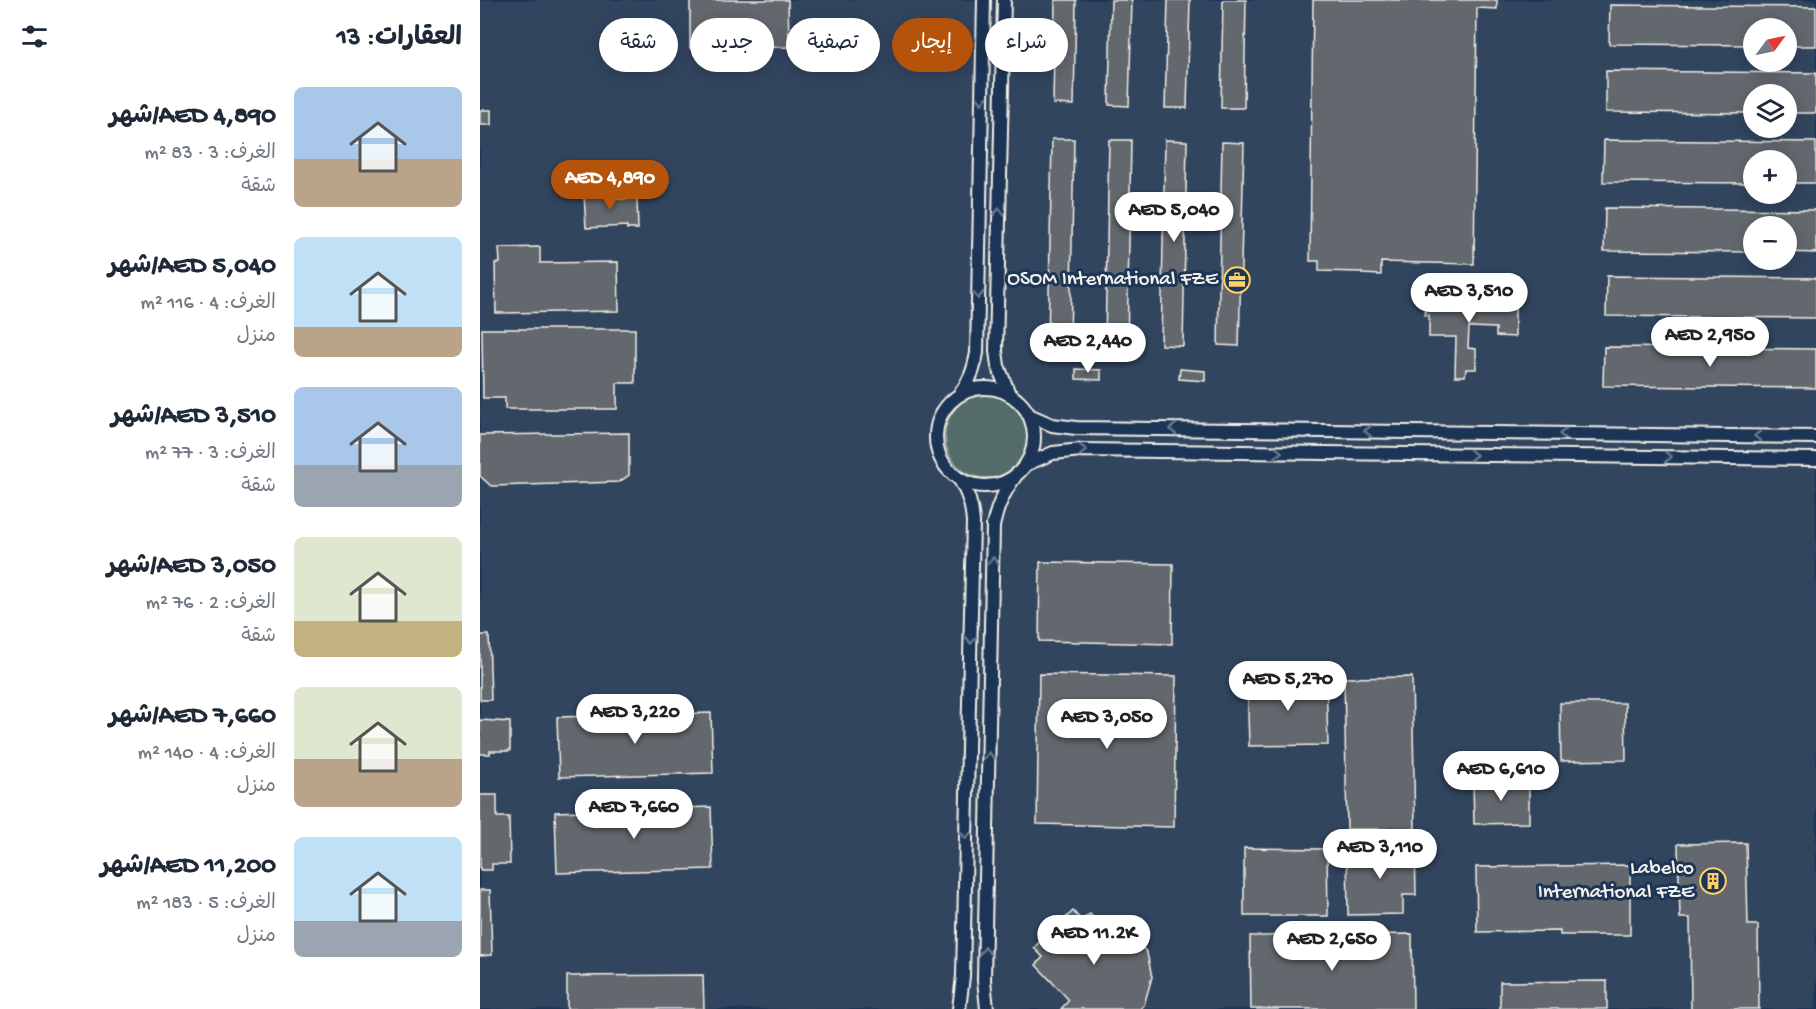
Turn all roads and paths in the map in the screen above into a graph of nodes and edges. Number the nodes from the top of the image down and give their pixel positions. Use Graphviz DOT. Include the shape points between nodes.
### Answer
graph roads {
  1 [pos="984,0"];
  2 [pos="1005,0"];
  3 [pos="960,394"];
  4 [pos="1009,394"];
  5 [pos="1029,415"];
  6 [pos="1816,437"];
  7 [pos="1816,459"];
  8 [pos="1026,464"];
  9 [pos="1016,476"];
  10 [pos="960,480"];
  11 [pos="959,1009"];
  12 [pos="987,1009"];
  1 -- 3 [label="street, one-way" via="977,353 969,382"];
  4 -- 2 [label="street, one-way" via="996,351"];
  3 -- 4 [label="street" via="985,388"];
  3 -- 10 [label="street" via="941,414 936,428 938,454 944,466"];
  4 -- 5 [label="street"];
  6 -- 5 [label="street, one-way" via="1076,428 1052,425"];
  5 -- 8 [label="street" via="1034,440"];
  8 -- 7 [label="street, one-way" via="1053,453 1081,450"];
  8 -- 9 [label="street"];
  9 -- 10 [label="street" via="988,486"];
  12 -- 9 [label="street, one-way" via="984,980 993,526 1004,490"];
  10 -- 11 [label="street, one-way" via="970,500 973,522 963,976"];
}
